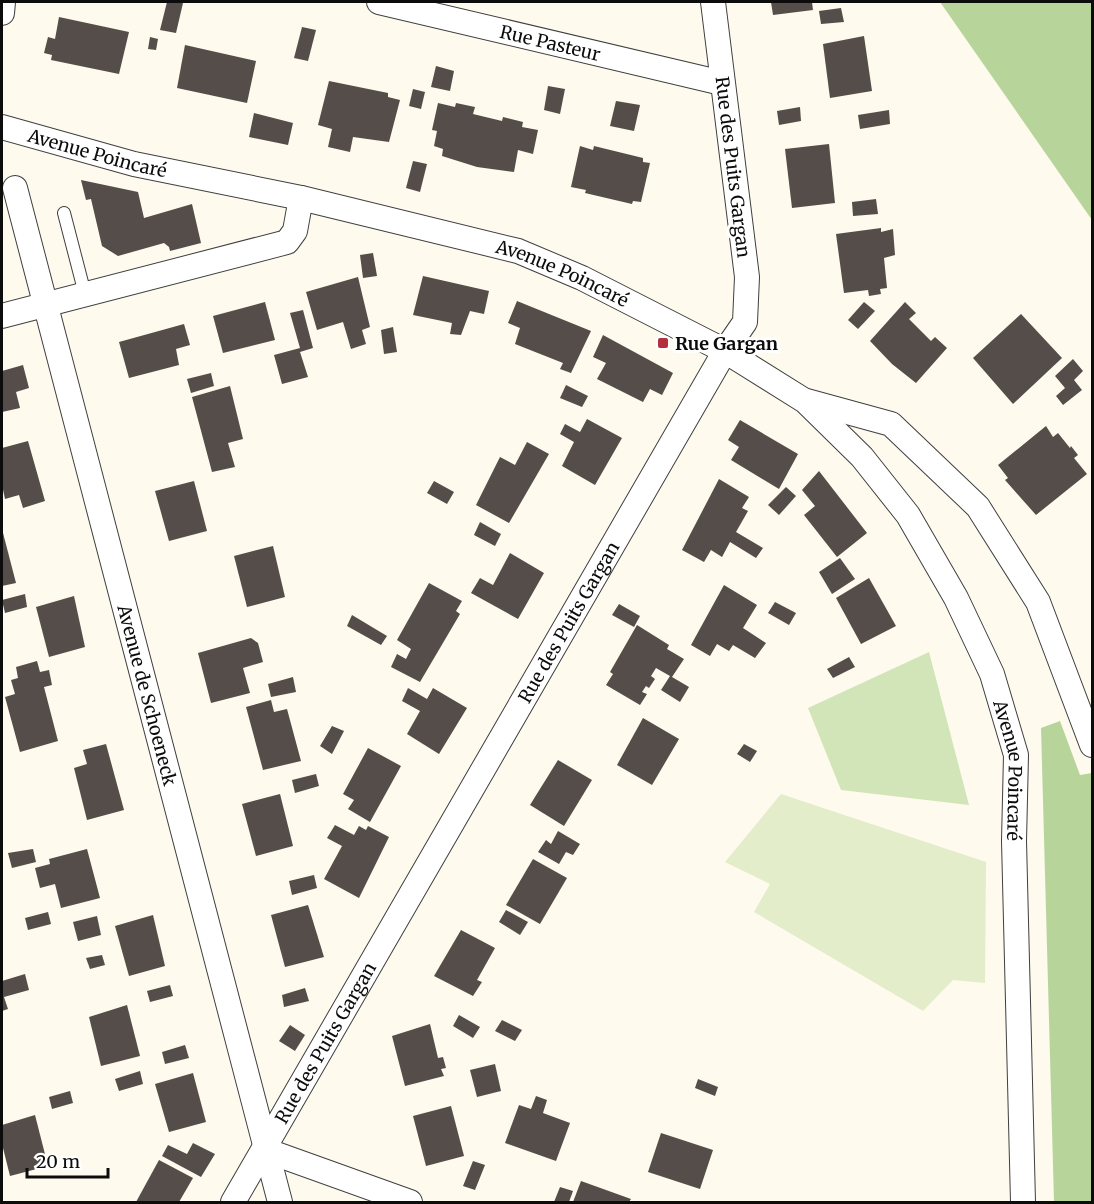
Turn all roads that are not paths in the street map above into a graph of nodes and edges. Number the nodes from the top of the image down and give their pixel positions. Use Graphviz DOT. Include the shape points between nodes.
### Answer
graph roads {
  1 [pos="3,2"];
  2 [pos="380,2"];
  3 [pos="713,2"];
  4 [pos="2,13"];
  5 [pos="722,82"];
  6 [pos="2,127"];
  7 [pos="15,188"];
  8 [pos="301,198"];
  9 [pos="64,213"];
  10 [pos="85,294"];
  11 [pos="47,304"];
  12 [pos="2,316"];
  13 [pos="725,351"];
  14 [pos="805,401"];
  15 [pos="1092,745"];
  16 [pos="265,1150"];
  17 [pos="233,1203"];
  18 [pos="280,1203"];
  19 [pos="410,1203"];
  20 [pos="1023,1203"];
  1 -- 4 [label="street"];
  2 -- 5 [label="street, Rue Pasteur"];
  3 -- 5 [label="street, Rue des Puits Gargan"];
  5 -- 13 [label="street, Rue des Puits Gargan" via="747,277 746,322"];
  6 -- 8 [label="street, Avenue Poincaré" via="134,164"];
  7 -- 11 [label="street, Avenue de Schoeneck"];
  8 -- 10 [label="street" via="295,231 287,242"];
  8 -- 13 [label="street, Avenue Poincaré" via="518,251 582,278"];
  9 -- 10 [label="lane"];
  10 -- 11 [label="street"];
  11 -- 12 [label="street"];
  11 -- 16 [label="street, Avenue de Schoeneck"];
  13 -- 14 [label="street, Avenue Poincaré"];
  13 -- 16 [label="street, Rue des Puits Gargan"];
  14 -- 15 [label="street, Avenue Poincaré" via="891,424 978,507 1038,602"];
  14 -- 20 [label="street, Avenue Poincaré" via="862,457 908,515 956,598 992,674 1016,755 1014,841"];
  16 -- 17 [label="street, Rue des Puits Gargan"];
  16 -- 18 [label="street, Avenue de Schoeneck"];
  16 -- 19 [label="street"];
}
